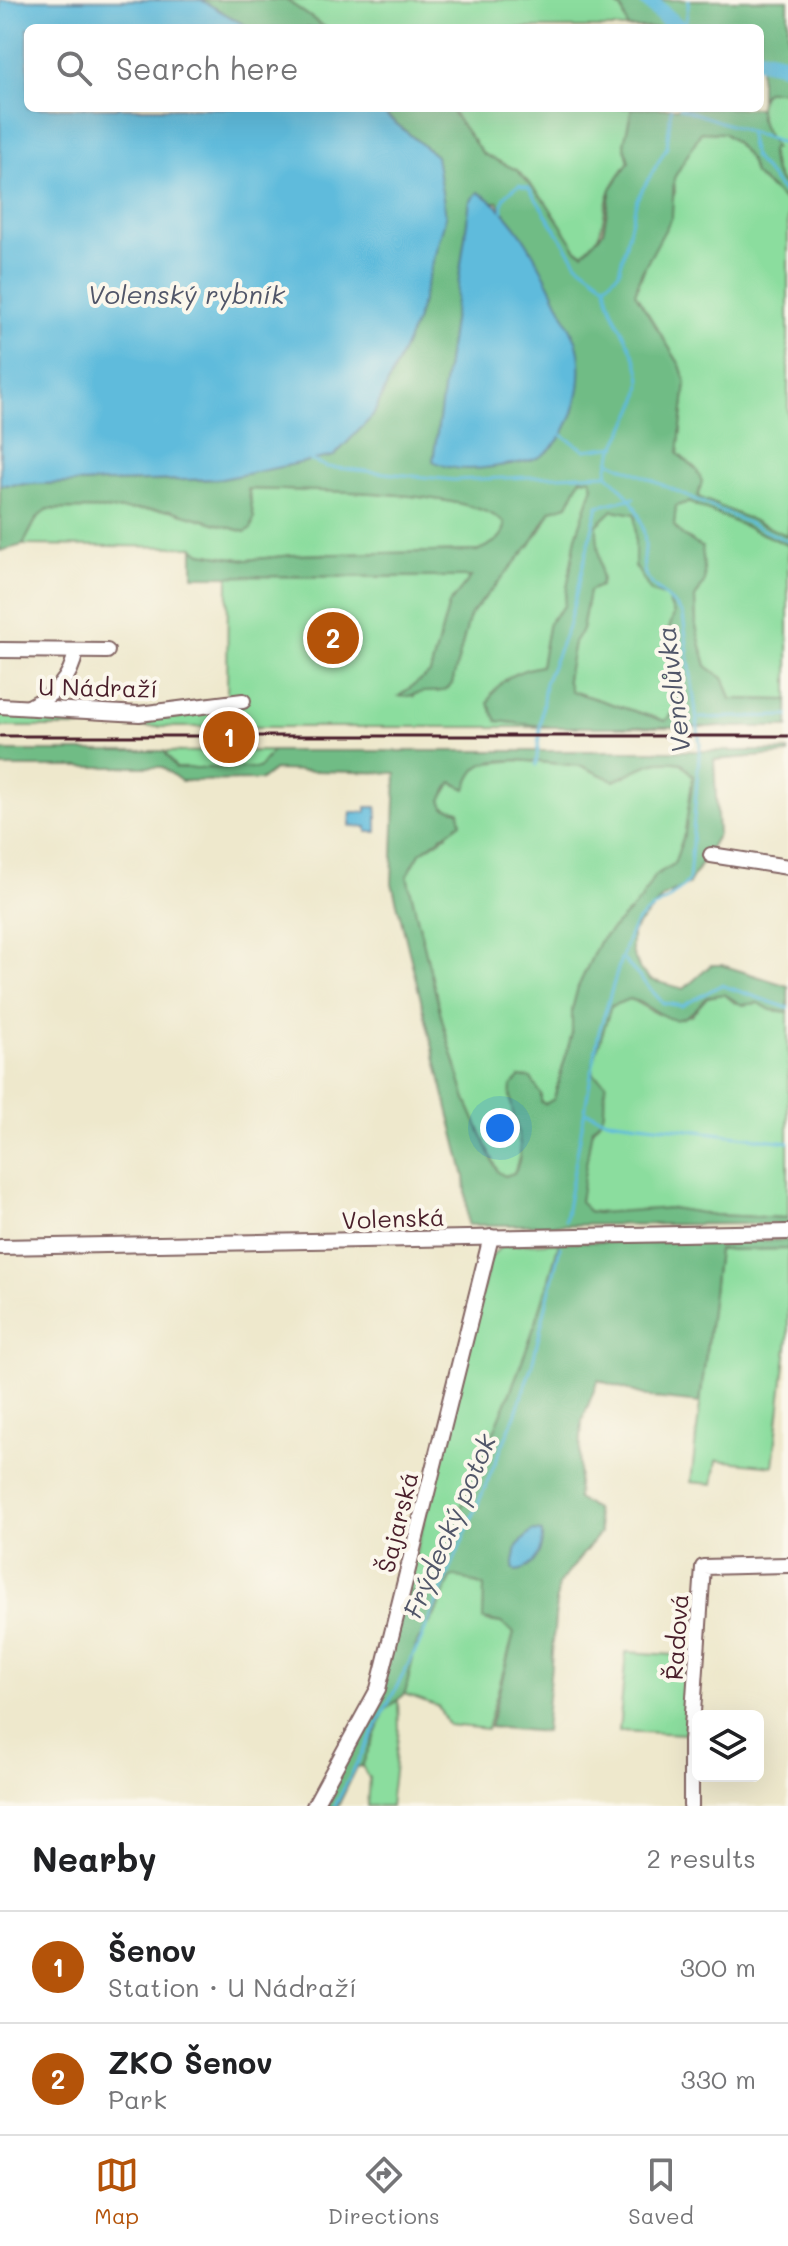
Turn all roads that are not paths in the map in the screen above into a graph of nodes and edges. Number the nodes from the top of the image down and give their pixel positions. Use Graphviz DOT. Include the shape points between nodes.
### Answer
graph roads {
  1 [pos="0,650"];
  2 [pos="76,651"];
  3 [pos="107,651"];
  4 [pos="243,701"];
  5 [pos="0,706"];
  6 [pos="29,707"];
  7 [pos="711,855"];
  8 [pos="788,867"];
  9 [pos="788,1232"];
  10 [pos="491,1237"];
  11 [pos="0,1247"];
  12 [pos="788,1565"];
  13 [pos="314,1806"];
  14 [pos="691,1806"];
  1 -- 2 [label="street, U Nádraží"];
  2 -- 3 [label="street, U Nádraží"];
  2 -- 6 [label="street" via="69,678"];
  4 -- 6 [label="street, U Nádraží" via="139,714"];
  5 -- 6 [label="street, U Nádraží"];
  7 -- 8 [label="street"];
  9 -- 10 [label="street, Volenská"];
  10 -- 11 [label="street, Volenská"];
  10 -- 13 [label="street, Šajarská" via="378,1689"];
  12 -- 14 [label="street, Řadová" via="703,1567"];
}
